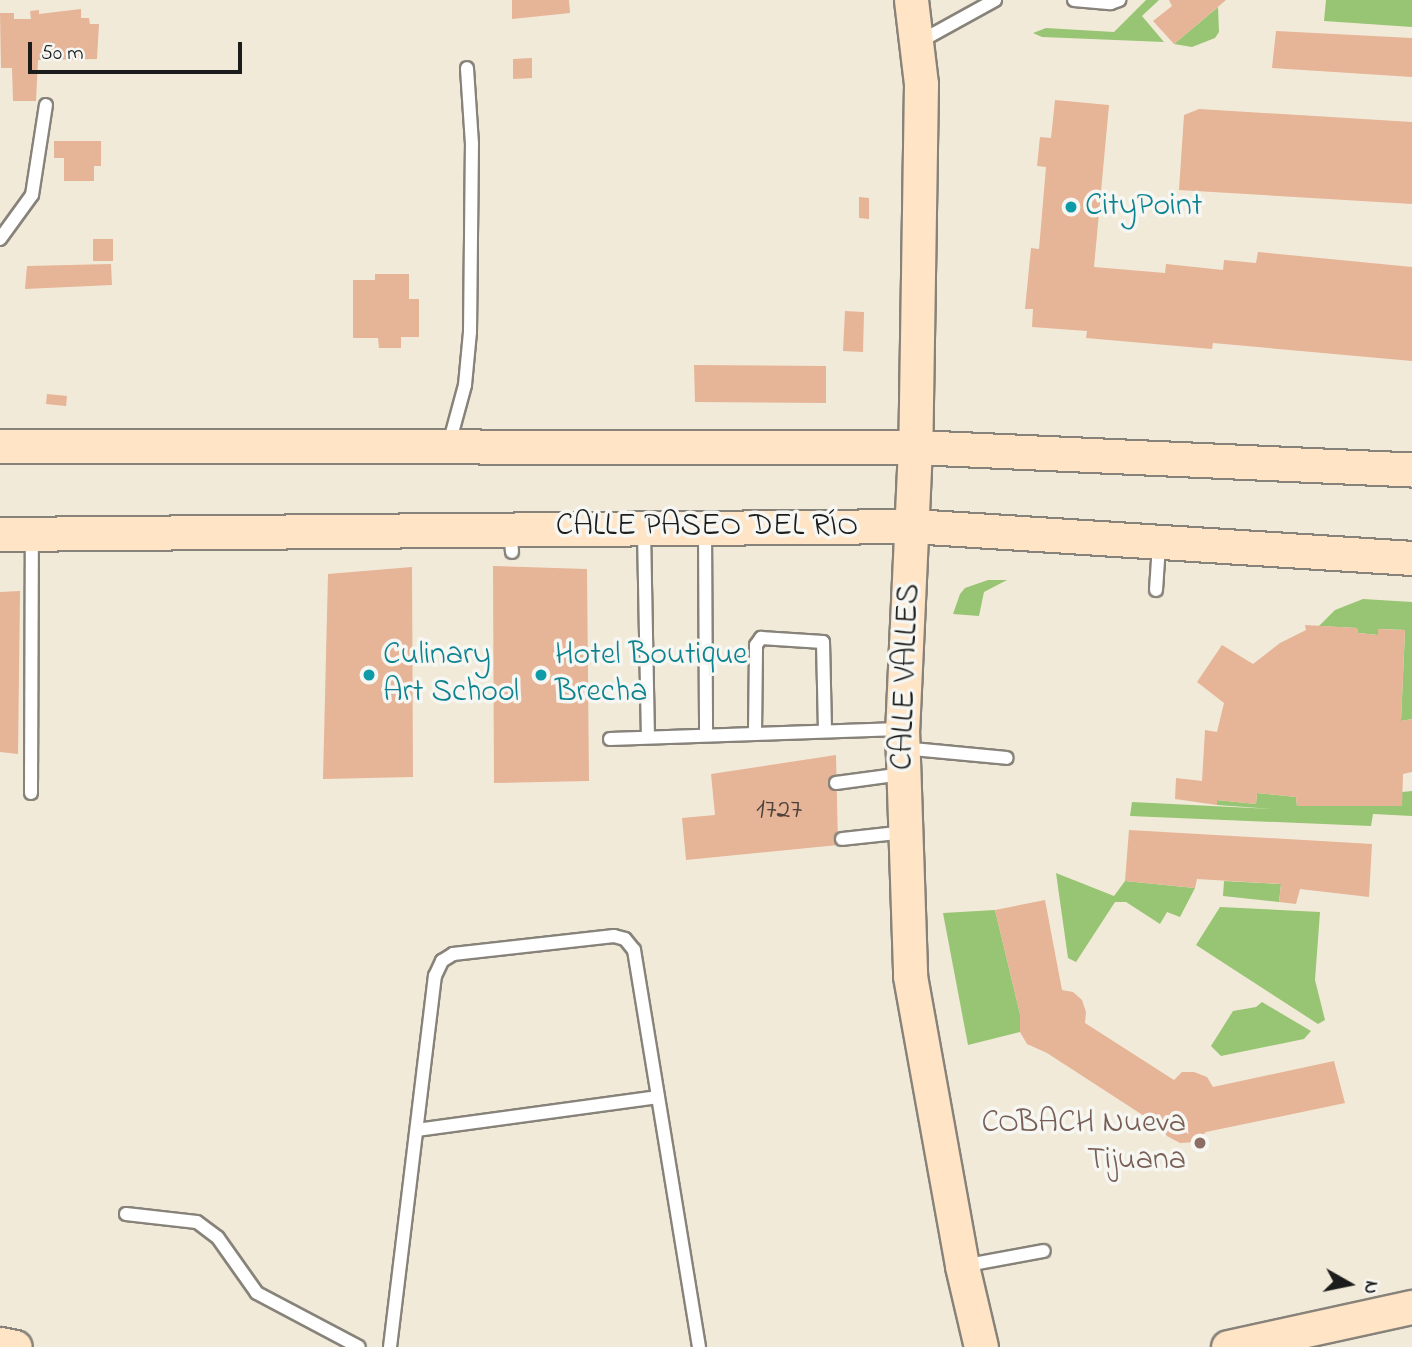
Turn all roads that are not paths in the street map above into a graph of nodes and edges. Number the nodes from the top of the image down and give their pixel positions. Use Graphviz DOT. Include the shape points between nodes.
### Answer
graph roads {
  1 [pos="911,0"];
  2 [pos="995,0"];
  3 [pos="1074,0"];
  4 [pos="1119,0"];
  5 [pos="916,44"];
  6 [pos="467,68"];
  7 [pos="46,105"];
  8 [pos="0,239"];
  9 [pos="0,446"];
  10 [pos="915,447"];
  11 [pos="448,448"];
  12 [pos="1412,470"];
  13 [pos="705,526"];
  14 [pos="912,526"];
  15 [pos="644,527"];
  16 [pos="0,534"];
  17 [pos="33,534"];
  18 [pos="1159,543"];
  19 [pos="1412,558"];
  20 [pos="1156,590"];
  21 [pos="825,729"];
  22 [pos="755,732"];
  23 [pos="706,734"];
  24 [pos="648,737"];
  25 [pos="610,739"];
  26 [pos="902,750"];
  27 [pos="1007,758"];
  28 [pos="836,783"];
  29 [pos="31,793"];
  30 [pos="905,831"];
  31 [pos="842,839"];
  32 [pos="658,1097"];
  33 [pos="417,1130"];
  34 [pos="126,1214"];
  35 [pos="1044,1251"];
  36 [pos="962,1266"];
  37 [pos="1412,1307"];
  38 [pos="0,1344"];
  39 [pos="15,1347"];
  40 [pos="359,1347"];
  41 [pos="390,1347"];
  42 [pos="699,1347"];
  43 [pos="981,1347"];
  44 [pos="1228,1347"];
  1 -- 5 [label="main road, CALLE VALLES"];
  2 -- 5 [label="lane"];
  3 -- 4 [label="lane"];
  5 -- 10 [label="main road, CALLE VALLES" via="921,84"];
  6 -- 11 [label="lane" via="472,157 470,332 465,385"];
  7 -- 8 [label="lane" via="32,195"];
  9 -- 11 [label="main road"];
  10 -- 11 [label="main road"];
  10 -- 12 [label="main road"];
  10 -- 14 [label="main road, CALLE VALLES"];
  13 -- 14 [label="main road, CALLE PASEO DEL RÍO"];
  13 -- 15 [label="main road, CALLE PASEO DEL RÍO"];
  13 -- 23 [label="lane"];
  14 -- 18 [label="main road, CALLE PASEO DEL RÍO"];
  14 -- 26 [label="main road, CALLE VALLES"];
  15 -- 17 [label="main road, CALLE PASEO DEL RÍO" via="511,541"];
  15 -- 24 [label="lane"];
  16 -- 17 [label="main road, CALLE PASEO DEL RÍO"];
  17 -- 29 [label="lane"];
  18 -- 19 [label="main road, CALLE PASEO DEL RÍO"];
  18 -- 20 [label="lane"];
  21 -- 22 [label="lane"];
  21 -- 22 [label="lane" via="823,642 761,638 756,645"];
  21 -- 26 [label="lane"];
  22 -- 23 [label="lane"];
  23 -- 24 [label="lane"];
  24 -- 25 [label="lane"];
  26 -- 27 [label="lane"];
  26 -- 28 [label="lane"];
  26 -- 30 [label="main road, CALLE VALLES"];
  30 -- 31 [label="lane"];
  30 -- 36 [label="main road, CALLE VALLES" via="910,976"];
  32 -- 33 [label="lane"];
  32 -- 33 [label="lane" via="634,950 625,939 614,936 453,954 442,961 435,976"];
  32 -- 42 [label="lane"];
  33 -- 41 [label="lane"];
  34 -- 40 [label="lane" via="197,1222 218,1238 257,1293"];
  35 -- 36 [label="lane"];
  36 -- 43 [label="main road, CALLE VALLES"];
  37 -- 44 [label="main road"];
  38 -- 39 [label="main road"];
}
